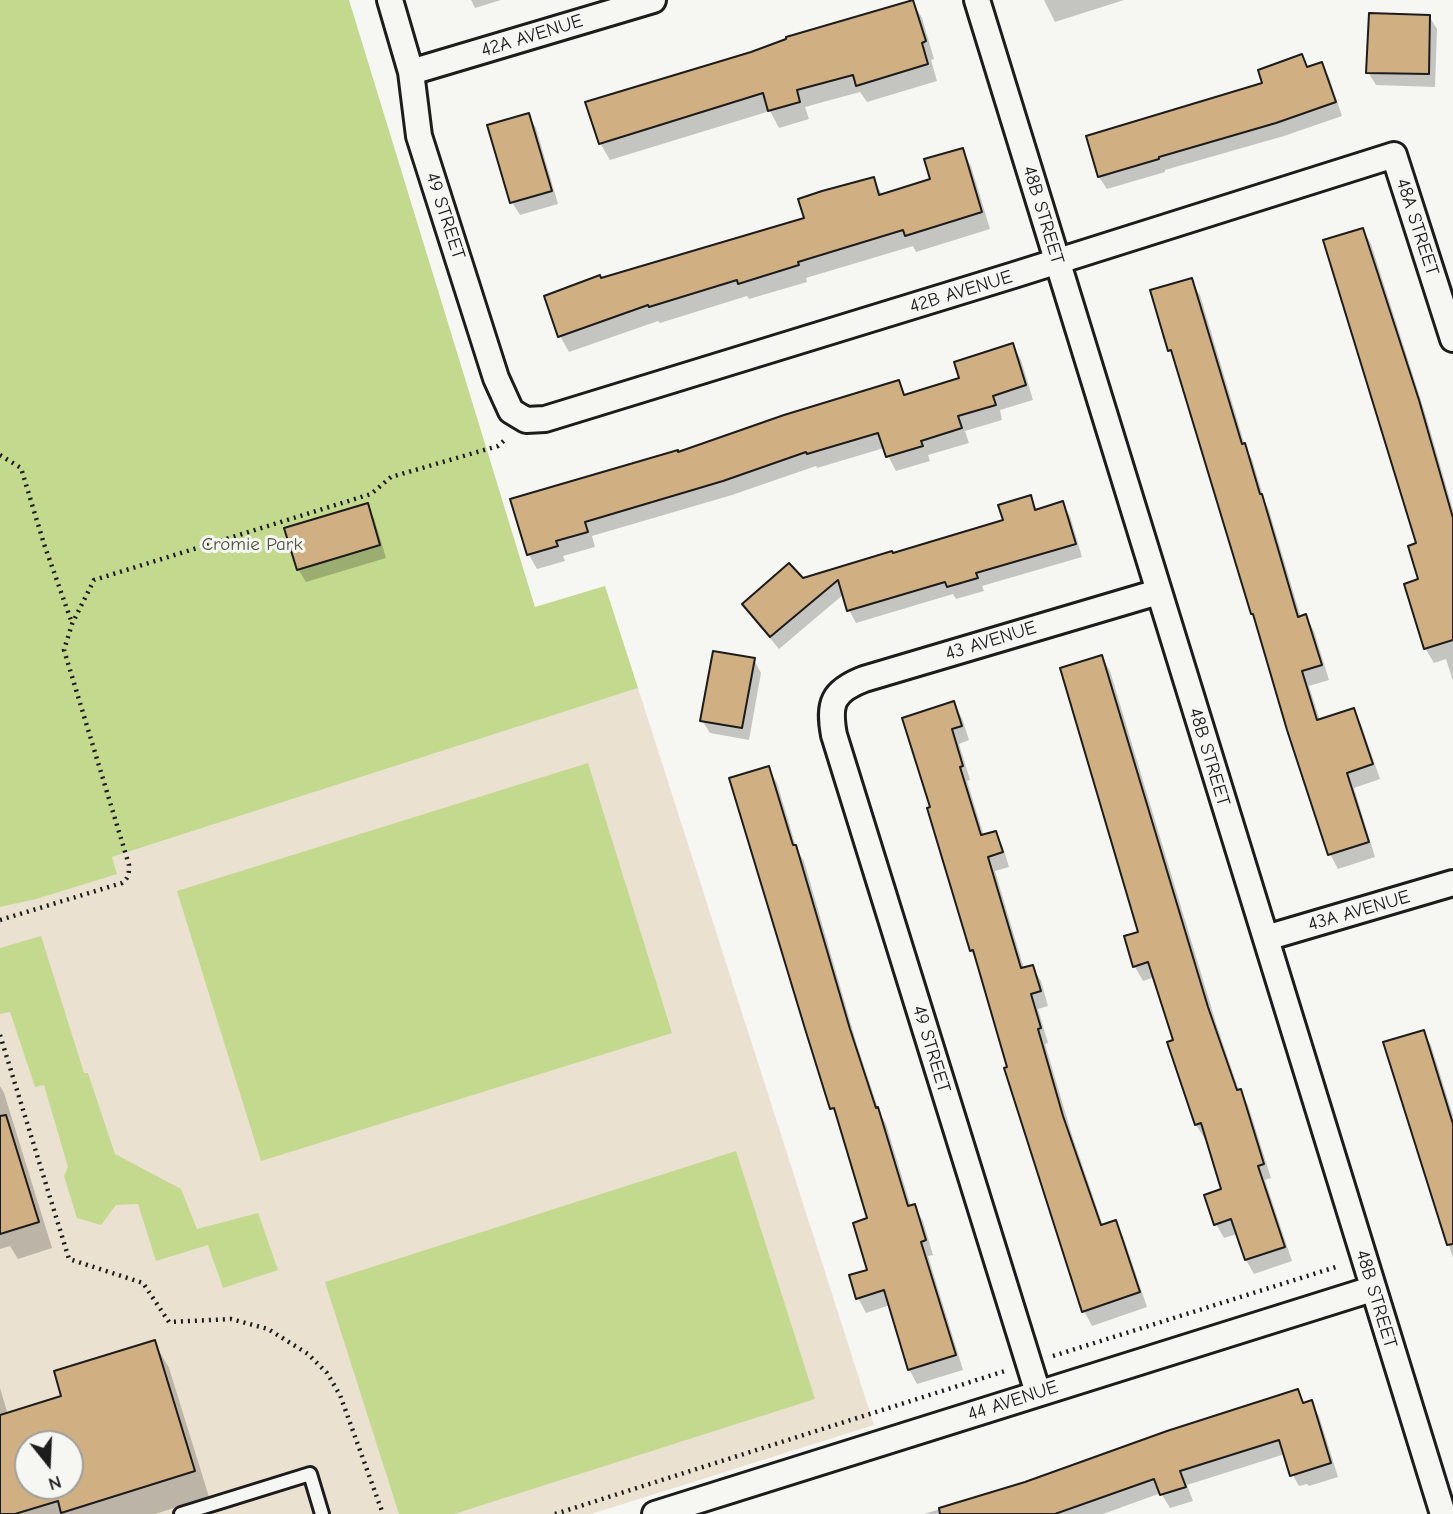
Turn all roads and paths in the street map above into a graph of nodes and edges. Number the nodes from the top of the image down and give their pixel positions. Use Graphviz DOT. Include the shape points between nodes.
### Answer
graph roads {
  1 [pos="390,0"];
  2 [pos="653,0"];
  3 [pos="977,0"];
  4 [pos="411,72"];
  5 [pos="1394,155"];
  6 [pos="1057,262"];
  7 [pos="1453,339"];
  8 [pos="526,420"];
  9 [pos="0,454"];
  10 [pos="1158,592"];
  11 [pos="72,624"];
  12 [pos="833,703"];
  13 [pos="1453,883"];
  14 [pos="0,920"];
  15 [pos="1266,939"];
  16 [pos="0,1035"];
  17 [pos="1363,1258"];
  18 [pos="1372,1289"];
  19 [pos="1059,1354"];
  20 [pos="1000,1373"];
  21 [pos="1038,1393"];
  22 [pos="181,1514"];
  23 [pos="322,1514"];
  24 [pos="383,1514"];
  25 [pos="555,1514"];
  26 [pos="655,1514"];
  27 [pos="1443,1514"];
  1 -- 4 [label="street, 49 STREET"];
  2 -- 4 [label="street, 42A AVENUE"];
  3 -- 6 [label="street, 48B STREET"];
  4 -- 8 [label="street, 49 STREET" via="419,136 496,378 511,411"];
  5 -- 6 [label="street, 42B AVENUE"];
  5 -- 7 [label="street, 48A STREET"];
  6 -- 8 [label="street, 42B AVENUE" via="545,419"];
  6 -- 10 [label="street, 48B STREET"];
  8 -- 11 [label="path" via="498,446 391,477 372,494 94,580"];
  9 -- 11 [label="path" via="21,468"];
  10 -- 12 [label="street, 43 AVENUE" via="864,679 847,685"];
  10 -- 15 [label="street, 48B STREET"];
  11 -- 14 [label="path" via="64,650 130,873 122,883"];
  12 -- 21 [label="street, 49 STREET" via="834,735"];
  13 -- 15 [label="street, 43A AVENUE"];
  15 -- 17 [label="street, 48B STREET"];
  16 -- 24 [label="path" via="69,1259 143,1283 169,1322 230,1319 268,1329 308,1354 340,1395"];
  17 -- 18 [label="street, 48B STREET"];
  17 -- 19 [label="path"];
  18 -- 21 [label="street, 44 AVENUE"];
  18 -- 27 [label="street, 48B STREET"];
  20 -- 25 [label="path"];
  21 -- 26 [label="street, 44 AVENUE"];
  22 -- 23 [label="lane" via="310,1474"];
}
